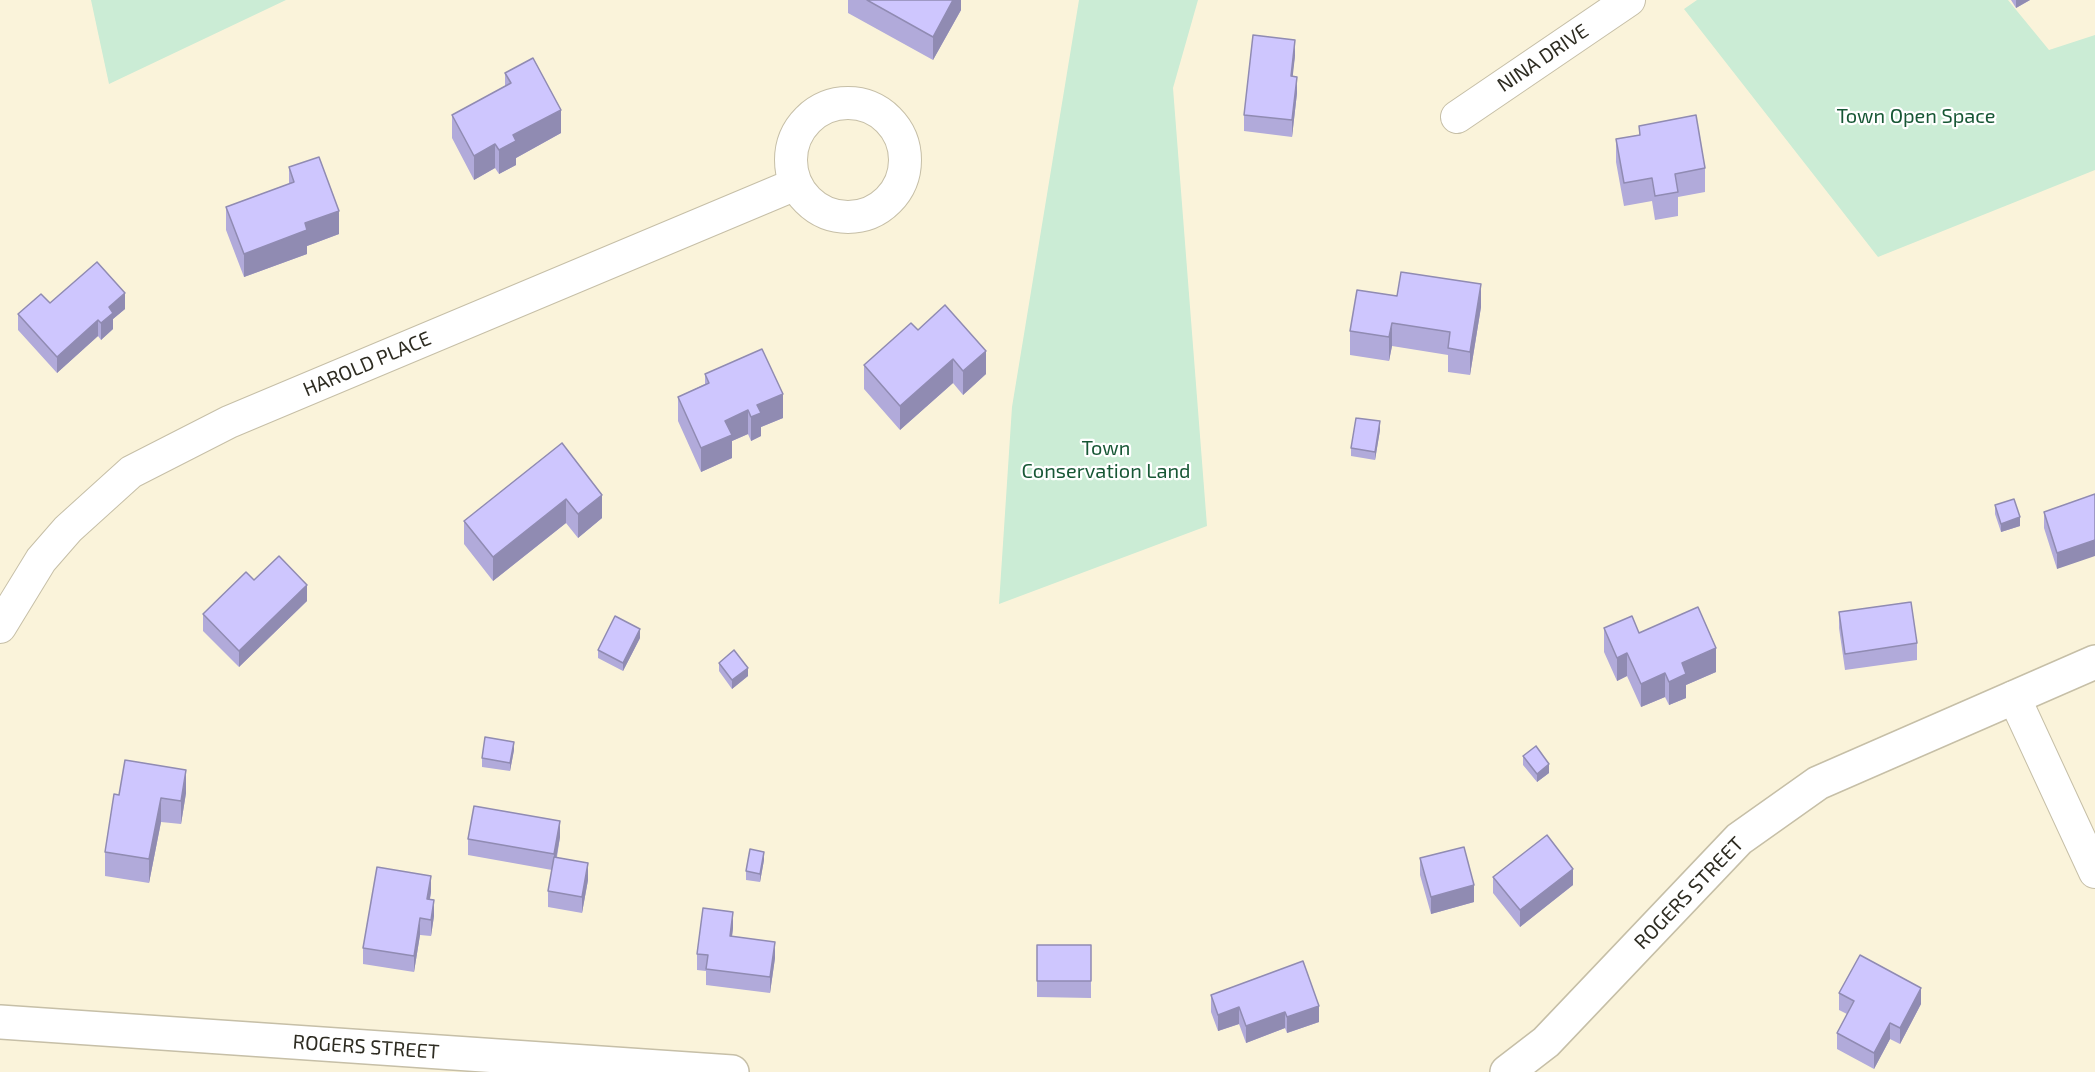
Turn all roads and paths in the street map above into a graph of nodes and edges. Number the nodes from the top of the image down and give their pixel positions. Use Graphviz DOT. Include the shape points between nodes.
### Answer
graph roads {
  1 [pos="1629,0"];
  2 [pos="1457,117"];
  3 [pos="796,184"];
  4 [pos="0,627"];
  5 [pos="2095,662"];
  6 [pos="2014,697"];
  7 [pos="2095,872"];
  8 [pos="0,1022"];
  9 [pos="732,1072"];
  10 [pos="1507,1072"];
  1 -- 2 [label="street, NINA DRIVE"];
  3 -- 4 [label="street, HAROLD PLACE" via="229,422 131,472 68,529 41,560"];
  5 -- 6 [label="street, ROGERS STREET"];
  6 -- 7 [label="street"];
  6 -- 10 [label="street, ROGERS STREET" via="1818,783 1739,839 1546,1042"];
  8 -- 9 [label="street, ROGERS STREET"];
}
